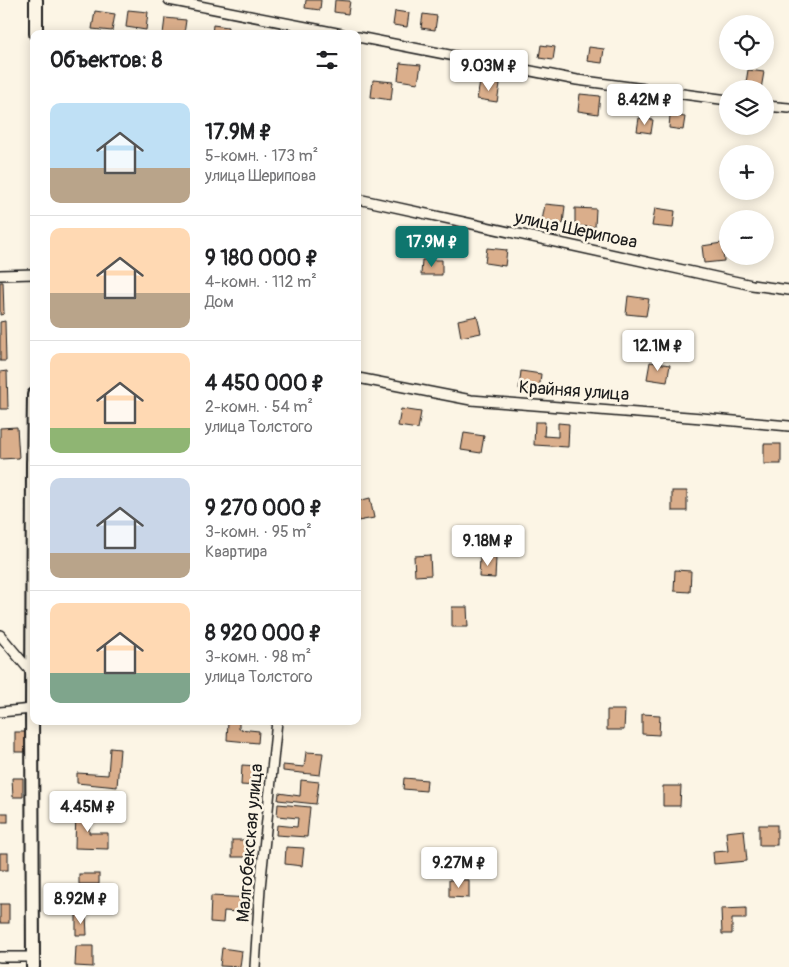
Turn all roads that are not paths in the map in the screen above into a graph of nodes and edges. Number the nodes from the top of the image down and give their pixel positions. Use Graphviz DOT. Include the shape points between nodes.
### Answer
graph roads {
  1 [pos="36,0"];
  2 [pos="169,0"];
  3 [pos="36,30"];
  4 [pos="322,30"];
  5 [pos="361,38"];
  6 [pos="719,99"];
  7 [pos="774,107"];
  8 [pos="789,108"];
  9 [pos="361,200"];
  10 [pos="30,274"];
  11 [pos="0,275"];
  12 [pos="789,290"];
  13 [pos="361,379"];
  14 [pos="789,426"];
  15 [pos="0,635"];
  16 [pos="30,671"];
  17 [pos="30,709"];
  18 [pos="0,712"];
  19 [pos="32,725"];
  20 [pos="278,725"];
  21 [pos="0,957"];
  22 [pos="33,962"];
  23 [pos="255,967"];
  1 -- 3 [label="street"];
  2 -- 4 [label="street"];
  5 -- 6 [label="street" via="577,80"];
  7 -- 8 [label="street"];
  9 -- 12 [label="street, улица Шерипова" via="743,283"];
  10 -- 11 [label="street"];
  13 -- 14 [label="street, Крайняя улица" via="471,400"];
  15 -- 16 [label="street"];
  17 -- 18 [label="street"];
  19 -- 22 [label="street"];
  20 -- 23 [label="street, Малгобекская улица"];
  21 -- 22 [label="street"];
}
